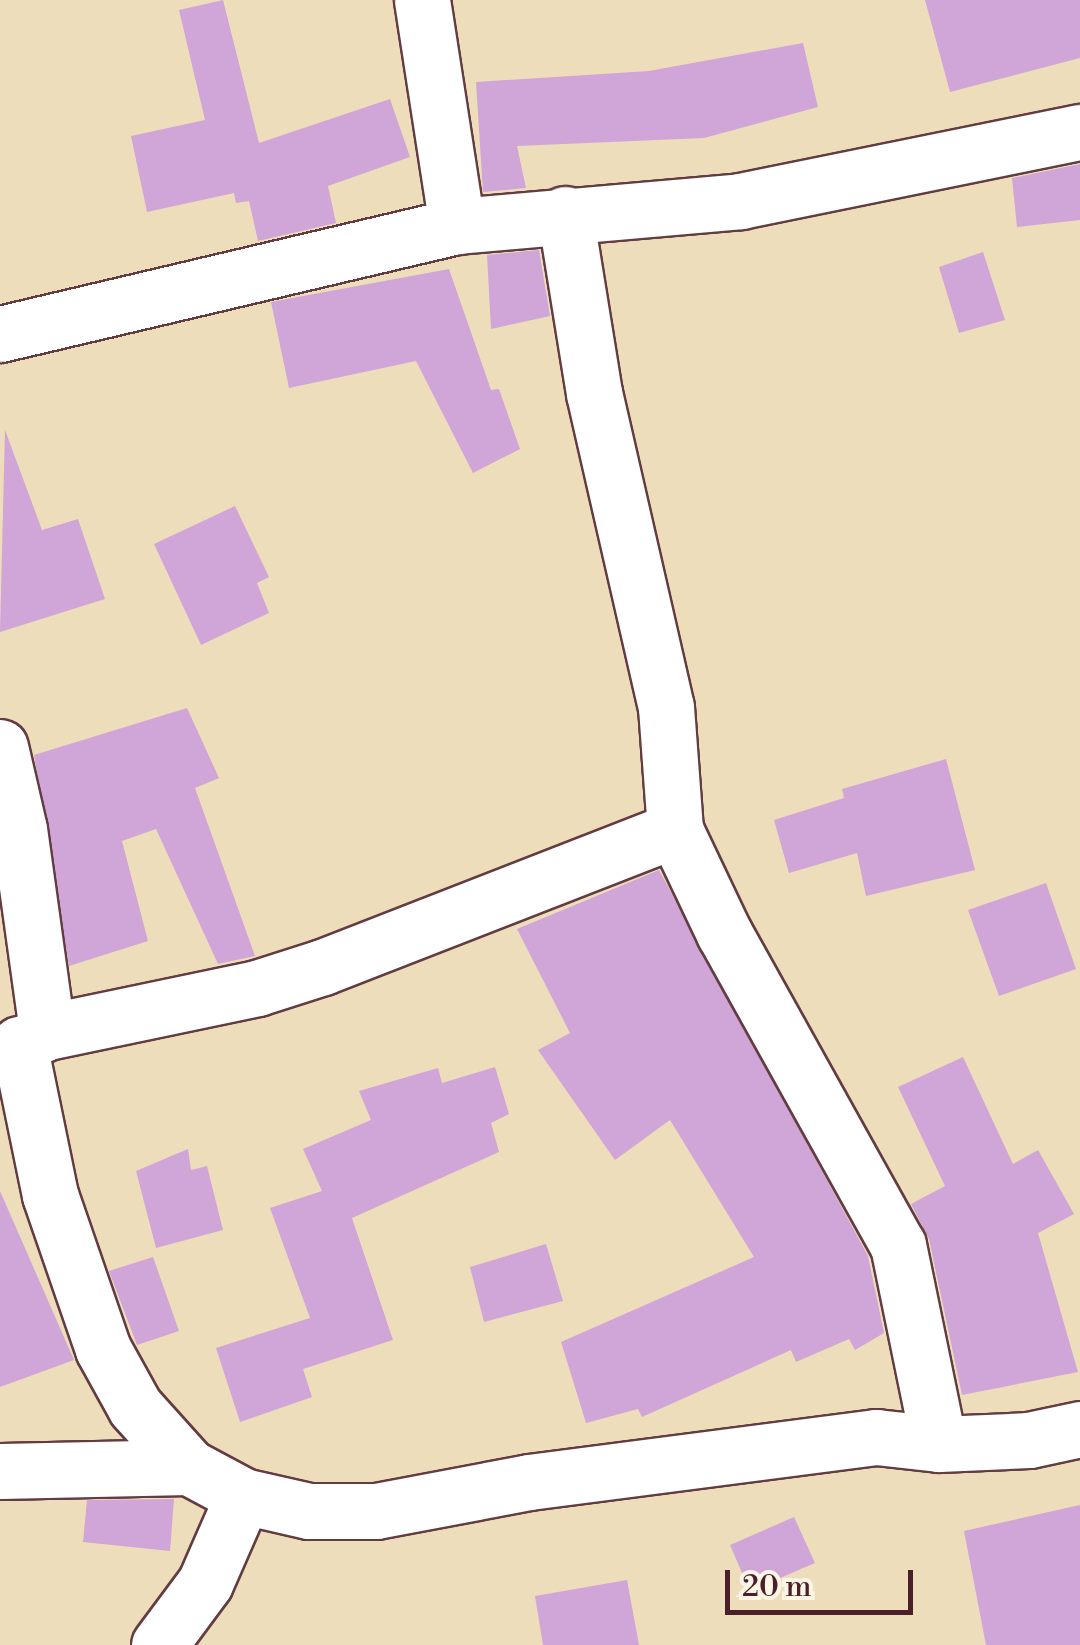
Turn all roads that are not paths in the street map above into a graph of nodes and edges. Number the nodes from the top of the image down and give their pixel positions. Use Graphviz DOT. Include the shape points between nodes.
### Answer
graph roads {
  1 [pos="422,0"];
  2 [pos="1080,132"];
  3 [pos="565,214"];
  4 [pos="457,226"];
  5 [pos="0,334"];
  6 [pos="0,748"];
  7 [pos="674,830"];
  8 [pos="22,1044"];
  9 [pos="1080,1429"];
  10 [pos="939,1444"];
  11 [pos="189,1467"];
  12 [pos="0,1471"];
  13 [pos="243,1496"];
  14 [pos="158,1645"];
  1 -- 4 [label="street"];
  2 -- 3 [label="street" via="756,199"];
  3 -- 4 [label="street"];
  3 -- 7 [label="street" via="594,393 666,707"];
  4 -- 5 [label="street"];
  6 -- 8 [label="street" via="19,829"];
  7 -- 8 [label="street" via="307,972"];
  7 -- 10 [label="street" via="732,948 898,1245"];
  8 -- 11 [label="street" via="50,1195 103,1349 135,1406"];
  9 -- 10 [label="street" via="1029,1440"];
  10 -- 13 [label="street" via="876,1437 676,1461 376,1511 309,1511"];
  11 -- 12 [label="street"];
  11 -- 13 [label="street"];
  13 -- 14 [label="street" via="204,1582"];
}
